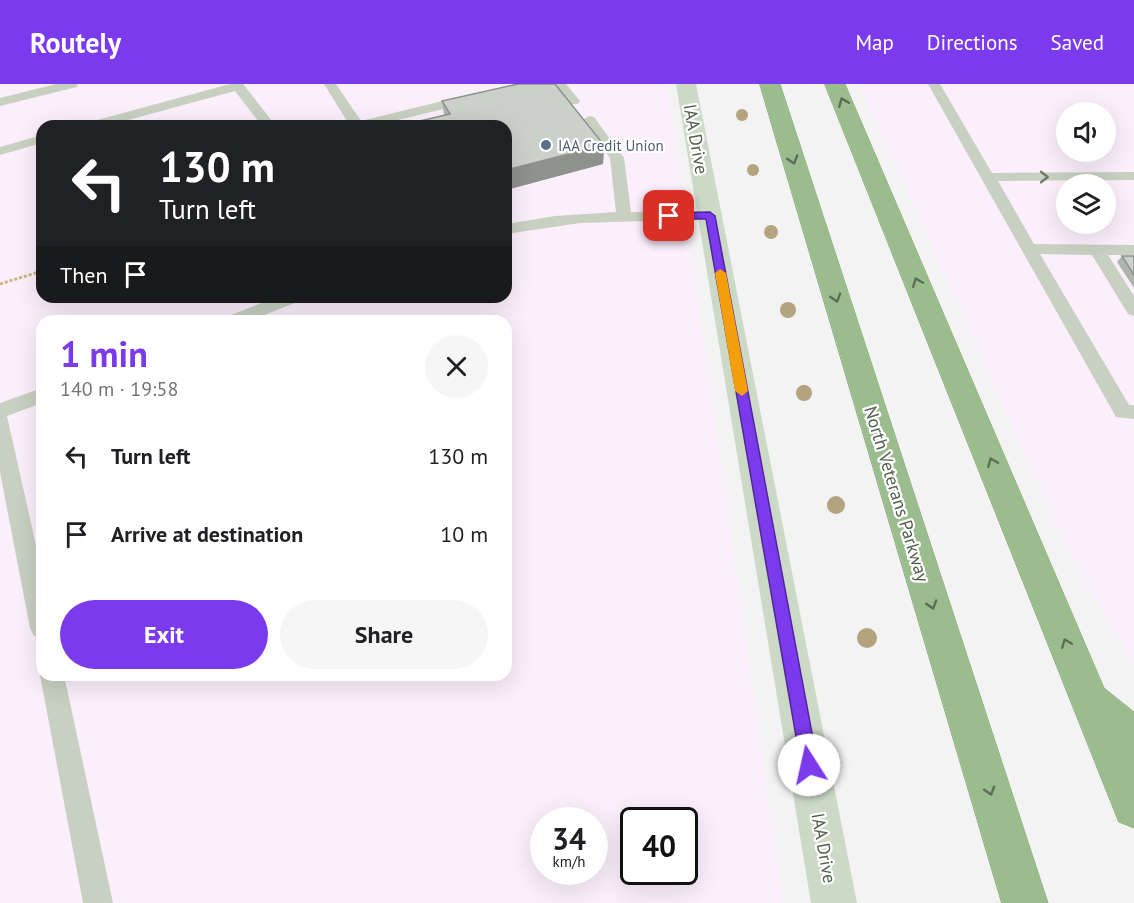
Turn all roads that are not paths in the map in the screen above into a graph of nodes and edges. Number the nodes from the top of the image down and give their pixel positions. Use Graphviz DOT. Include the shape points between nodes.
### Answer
graph roads {
  1 [pos="72,84"];
  2 [pos="330,84"];
  3 [pos="559,84"];
  4 [pos="686,84"];
  5 [pos="770,84"];
  6 [pos="836,84"];
  7 [pos="934,84"];
  8 [pos="237,85"];
  9 [pos="485,95"];
  10 [pos="0,102"];
  11 [pos="573,102"];
  12 [pos="112,120"];
  13 [pos="264,120"];
  14 [pos="354,120"];
  15 [pos="383,120"];
  16 [pos="589,120"];
  17 [pos="36,142"];
  18 [pos="0,151"];
  19 [pos="1134,176"];
  20 [pos="986,177"];
  21 [pos="710,216"];
  22 [pos="624,218"];
  23 [pos="512,227"];
  24 [pos="1029,249"];
  25 [pos="1097,250"];
  26 [pos="1134,250"];
  27 [pos="278,303"];
  28 [pos="1134,310"];
  29 [pos="248,315"];
  30 [pos="36,397"];
  31 [pos="0,411"];
  32 [pos="1134,412"];
  33 [pos="0,422"];
  34 [pos="36,599"];
  35 [pos="52,681"];
  36 [pos="1088,697"];
  37 [pos="1134,740"];
  38 [pos="1134,807"];
  39 [pos="98,903"];
  40 [pos="834,903"];
  41 [pos="1025,903"];
  1 -- 10 [label="lane"];
  2 -- 14 [label="lane"];
  3 -- 11 [label="lane"];
  4 -- 21 [label="street, IAA Drive"];
  5 -- 41 [label="highway, North Veterans Parkway, one-way"];
  36 -- 6 [label="highway, one-way"];
  7 -- 20 [label="lane"];
  8 -- 12 [label="lane"];
  8 -- 13 [label="lane"];
  9 -- 15 [label="lane"];
  16 -- 22 [label="lane" via="617,158"];
  17 -- 18 [label="lane"];
  20 -- 19 [label="lane, one-way"];
  20 -- 24 [label="lane"];
  21 -- 22 [label="lane"];
  21 -- 40 [label="street, IAA Drive"];
  22 -- 23 [label="lane"];
  24 -- 25 [label="lane"];
  24 -- 32 [label="lane" via="1123,412"];
  25 -- 26 [label="lane"];
  25 -- 28 [label="lane"];
  27 -- 29 [label="lane"];
  30 -- 31 [label="lane"];
  33 -- 34 [label="lane"];
  35 -- 39 [label="lane"];
  36 -- 37 [label="highway"];
  36 -- 38 [label="highway"];
}
